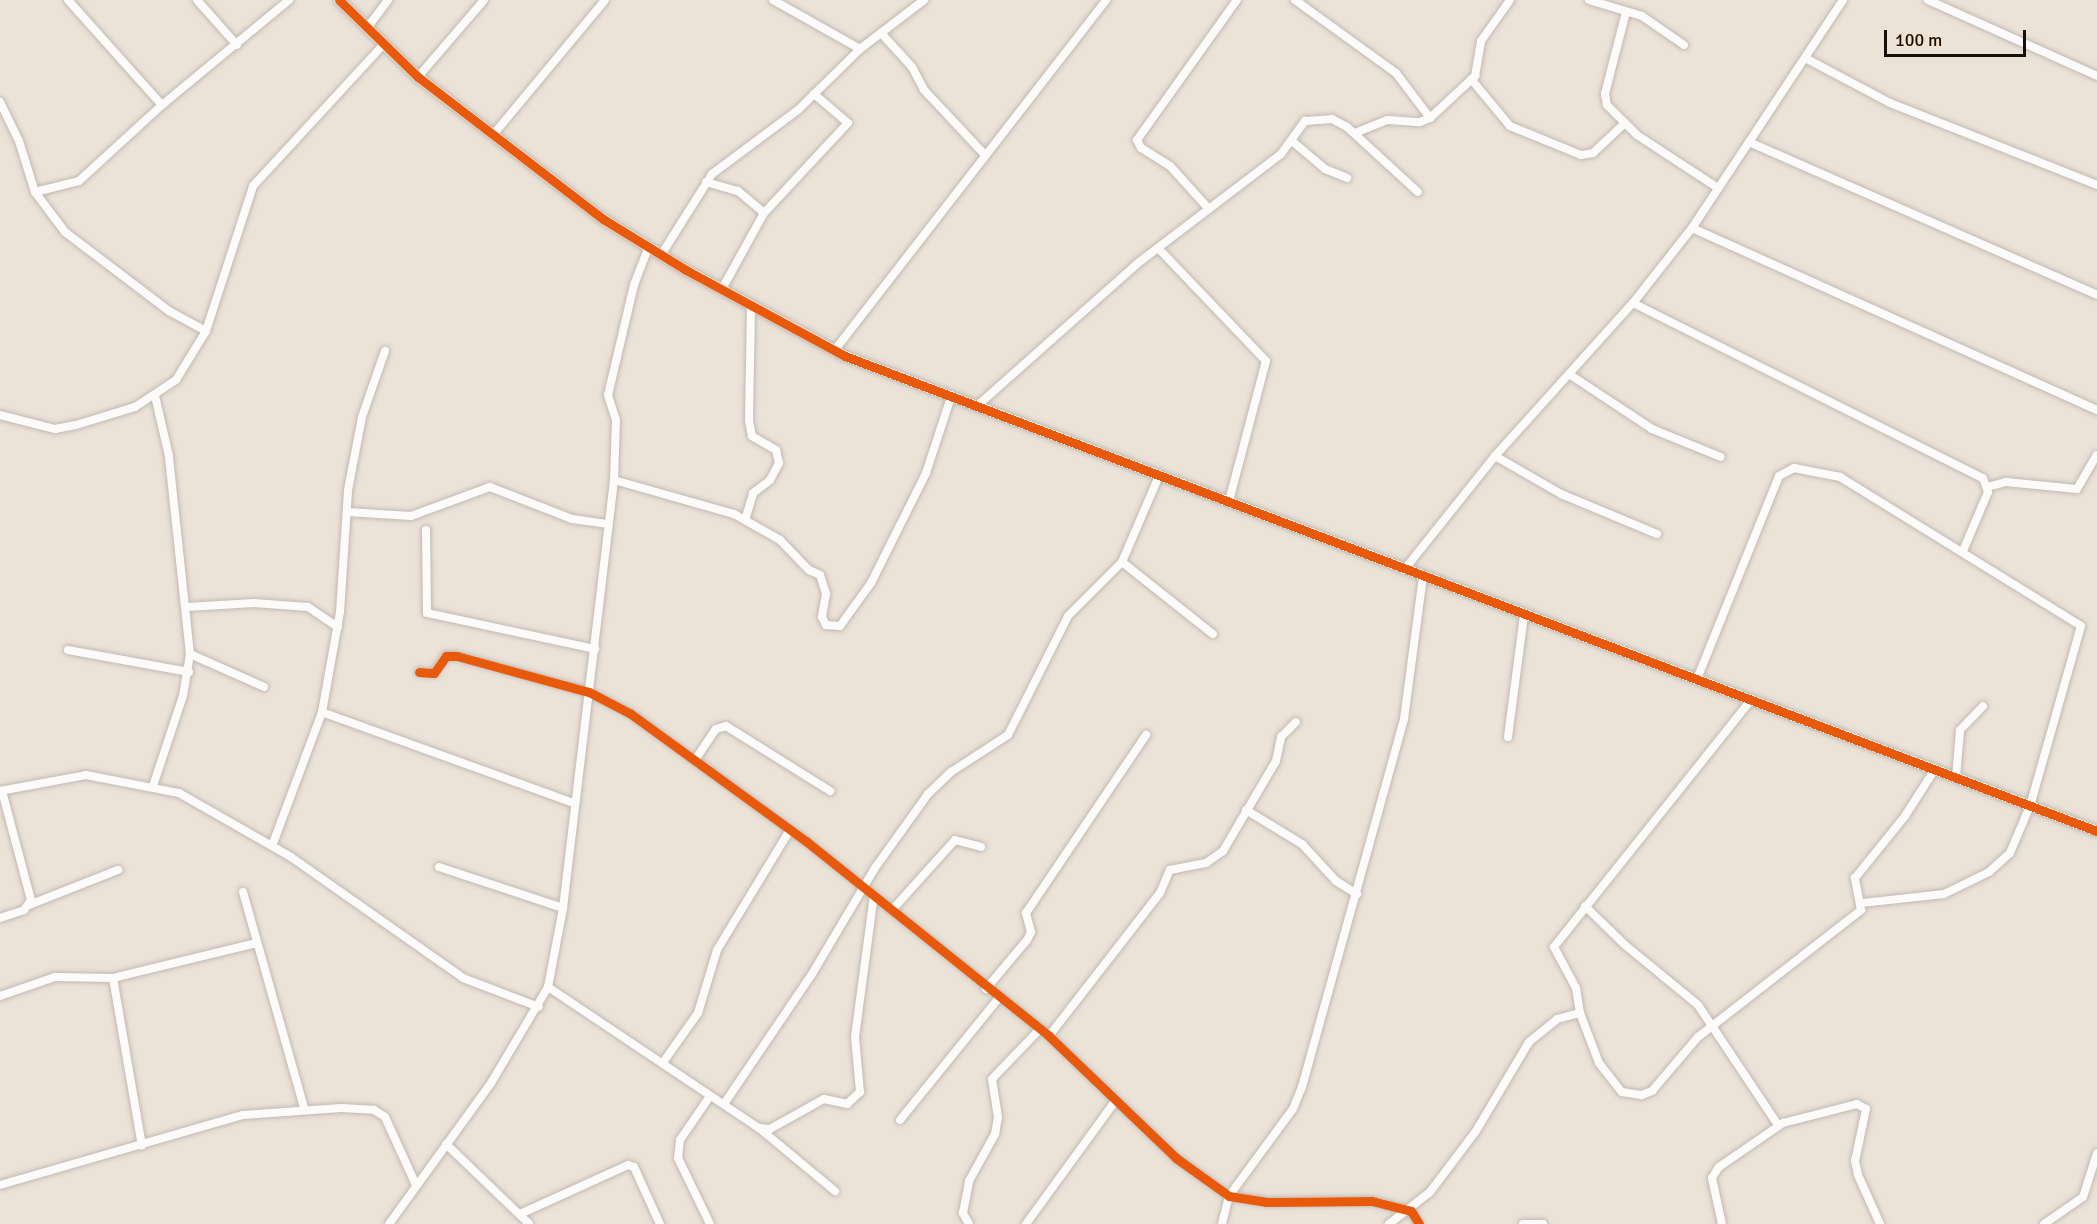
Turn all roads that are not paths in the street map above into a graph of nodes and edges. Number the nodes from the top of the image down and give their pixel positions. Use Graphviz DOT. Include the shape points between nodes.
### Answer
graph roads {
  1 [pos="68,0"];
  2 [pos="197,0"];
  3 [pos="289,0"];
  4 [pos="339,0"];
  5 [pos="388,0"];
  6 [pos="484,0"];
  7 [pos="605,0"];
  8 [pos="774,0"];
  9 [pos="924,0"];
  10 [pos="1106,0"];
  11 [pos="1237,0"];
  12 [pos="1295,0"];
  13 [pos="1510,0"];
  14 [pos="1589,0"];
  15 [pos="1843,0"];
  16 [pos="1928,0"];
  17 [pos="1604,3"];
  18 [pos="1626,12"];
  19 [pos="367,28"];
  20 [pos="881,33"];
  21 [pos="237,45"];
  22 [pos="384,45"];
  23 [pos="1684,45"];
  24 [pos="860,49"];
  25 [pos="1807,59"];
  26 [pos="2097,76"];
  27 [pos="418,77"];
  28 [pos="1472,80"];
  29 [pos="814,94"];
  30 [pos="0,102"];
  31 [pos="162,105"];
  32 [pos="1430,118"];
  33 [pos="1625,123"];
  34 [pos="1354,133"];
  35 [pos="493,135"];
  36 [pos="1292,141"];
  37 [pos="1749,142"];
  38 [pos="984,154"];
  39 [pos="1347,178"];
  40 [pos="706,182"];
  41 [pos="2097,185"];
  42 [pos="1718,188"];
  43 [pos="35,192"];
  44 [pos="1418,192"];
  45 [pos="1209,209"];
  46 [pos="764,213"];
  47 [pos="1692,228"];
  48 [pos="648,248"];
  49 [pos="1158,248"];
  50 [pos="661,255"];
  51 [pos="722,289"];
  52 [pos="2097,296"];
  53 [pos="1633,303"];
  54 [pos="751,306"];
  55 [pos="206,331"];
  56 [pos="385,351"];
  57 [pos="834,351"];
  58 [pos="1569,374"];
  59 [pos="155,396"];
  60 [pos="951,397"];
  61 [pos="977,406"];
  62 [pos="2097,410"];
  63 [pos="0,415"];
  64 [pos="2097,455"];
  65 [pos="1495,456"];
  66 [pos="1721,457"];
  67 [pos="1159,476"];
  68 [pos="614,480"];
  69 [pos="1988,487"];
  70 [pos="1229,501"];
  71 [pos="347,512"];
  72 [pos="746,520"];
  73 [pos="609,525"];
  74 [pos="426,530"];
  75 [pos="1657,534"];
  76 [pos="1963,551"];
  77 [pos="1122,562"];
  78 [pos="1404,570"];
  79 [pos="1423,577"];
  80 [pos="187,607"];
  81 [pos="1524,615"];
  82 [pos="338,627"];
  83 [pos="1213,634"];
  84 [pos="595,649"];
  85 [pos="68,650"];
  86 [pos="190,654"];
  87 [pos="189,672"];
  88 [pos="419,672"];
  89 [pos="1697,679"];
  90 [pos="264,687"];
  91 [pos="590,692"];
  92 [pos="1751,700"];
  93 [pos="1983,706"];
  94 [pos="322,712"];
  95 [pos="1296,722"];
  96 [pos="1146,735"];
  97 [pos="1508,737"];
  98 [pos="695,760"];
  99 [pos="1935,769"];
  100 [pos="1956,778"];
  101 [pos="153,786"];
  102 [pos="1,791"];
  103 [pos="830,791"];
  104 [pos="574,803"];
  105 [pos="2030,806"];
  106 [pos="1246,810"];
  107 [pos="2096,828"];
  108 [pos="790,830"];
  109 [pos="272,846"];
  110 [pos="981,847"];
  111 [pos="439,867"];
  112 [pos="117,870"];
  113 [pos="864,886"];
  114 [pos="243,892"];
  115 [pos="1357,894"];
  116 [pos="874,895"];
  117 [pos="1863,903"];
  118 [pos="30,905"];
  119 [pos="1585,906"];
  120 [pos="563,908"];
  121 [pos="892,909"];
  122 [pos="0,918"];
  123 [pos="257,943"];
  124 [pos="113,978"];
  125 [pos="548,987"];
  126 [pos="986,989"];
  127 [pos="0,996"];
  128 [pos="998,999"];
  129 [pos="539,1007"];
  130 [pos="1580,1013"];
  131 [pos="1714,1024"];
  132 [pos="1040,1029"];
  133 [pos="1049,1036"];
  134 [pos="664,1061"];
  135 [pos="710,1096"];
  136 [pos="1116,1100"];
  137 [pos="724,1104"];
  138 [pos="304,1108"];
  139 [pos="900,1120"];
  140 [pos="1778,1125"];
  141 [pos="759,1128"];
  142 [pos="446,1144"];
  143 [pos="142,1146"];
  144 [pos="2097,1153"];
  145 [pos="0,1185"];
  146 [pos="416,1185"];
  147 [pos="835,1191"];
  148 [pos="1229,1196"];
  149 [pos="1411,1211"];
  150 [pos="520,1214"];
  151 [pos="389,1224"];
  152 [pos="529,1224"];
  153 [pos="660,1224"];
  154 [pos="710,1224"];
  155 [pos="969,1224"];
  156 [pos="1026,1224"];
  157 [pos="1222,1224"];
  158 [pos="1389,1224"];
  159 [pos="1419,1224"];
  160 [pos="1523,1224"];
  161 [pos="1543,1224"];
  162 [pos="1722,1224"];
  163 [pos="1880,1224"];
  164 [pos="2044,1224"];
  1 -- 31 [label="street"];
  2 -- 21 [label="street"];
  3 -- 21 [label="street"];
  4 -- 19 [label="street"];
  5 -- 19 [label="street"];
  6 -- 27 [label="street"];
  7 -- 35 [label="street"];
  8 -- 24 [label="street"];
  9 -- 20 [label="street"];
  10 -- 38 [label="street"];
  11 -- 45 [label="street" via="1137,140 1141,148 1170,166"];
  12 -- 32 [label="street" via="1396,73"];
  13 -- 28 [label="street" via="1481,41 1479,65"];
  14 -- 17 [label="street"];
  15 -- 25 [label="street"];
  16 -- 26 [label="street"];
  17 -- 18 [label="street"];
  18 -- 23 [label="street" via="1642,16"];
  18 -- 33 [label="street" via="1605,94 1607,105"];
  19 -- 22 [label="street"];
  20 -- 24 [label="street"];
  20 -- 38 [label="street" via="912,67 924,90"];
  21 -- 31 [label="street"];
  22 -- 27 [label="street"];
  22 -- 55 [label="street" via="252,186"];
  24 -- 29 [label="street"];
  25 -- 37 [label="street"];
  25 -- 41 [label="street" via="1870,88 1890,103"];
  27 -- 35 [label="street"];
  28 -- 32 [label="street"];
  28 -- 33 [label="street" via="1510,126 1581,155 1593,153"];
  29 -- 40 [label="street"];
  29 -- 46 [label="street" via="848,123"];
  30 -- 43 [label="street" via="19,141"];
  31 -- 43 [label="street" via="80,181"];
  32 -- 34 [label="street" via="1388,120"];
  33 -- 42 [label="street"];
  34 -- 36 [label="street" via="1332,119 1315,118 1305,121"];
  34 -- 44 [label="street"];
  35 -- 48 [label="street"];
  36 -- 39 [label="street" via="1325,169"];
  36 -- 45 [label="street" via="1274,160"];
  37 -- 42 [label="street"];
  37 -- 52 [label="street"];
  38 -- 57 [label="street"];
  40 -- 46 [label="street" via="738,191"];
  40 -- 50 [label="street"];
  42 -- 47 [label="street"];
  43 -- 55 [label="street" via="49,213 78,242 169,311"];
  45 -- 49 [label="street"];
  46 -- 51 [label="street"];
  47 -- 53 [label="street"];
  47 -- 62 [label="street"];
  48 -- 50 [label="street"];
  48 -- 68 [label="street" via="634,285 608,396 616,420"];
  49 -- 61 [label="street"];
  49 -- 70 [label="street" via="1266,361"];
  50 -- 51 [label="street"];
  51 -- 54 [label="street"];
  53 -- 58 [label="street"];
  53 -- 69 [label="street" via="1912,441 1983,478"];
  54 -- 57 [label="street"];
  54 -- 72 [label="street" via="749,420 752,436 776,450 779,464 770,480 753,493"];
  55 -- 59 [label="street" via="190,363"];
  56 -- 71 [label="street" via="362,417"];
  57 -- 60 [label="street"];
  58 -- 65 [label="street"];
  58 -- 66 [label="street" via="1652,429"];
  59 -- 63 [label="street" via="110,416 55,429"];
  59 -- 80 [label="street" via="166,433"];
  60 -- 61 [label="street"];
  60 -- 72 [label="street" via="926,473 870,583 840,626 826,625 822,617 826,585 820,575 809,570 780,540"];
  61 -- 67 [label="street"];
  64 -- 69 [label="street" via="2077,489 2006,482"];
  65 -- 75 [label="street" via="1561,494"];
  65 -- 78 [label="street"];
  67 -- 70 [label="street"];
  67 -- 77 [label="street"];
  68 -- 72 [label="street" via="687,497"];
  68 -- 73 [label="street"];
  69 -- 76 [label="street"];
  70 -- 78 [label="street"];
  71 -- 73 [label="street" via="411,516 490,488 572,519"];
  71 -- 82 [label="street"];
  73 -- 84 [label="street"];
  74 -- 84 [label="street" via="427,613"];
  76 -- 89 [label="street" via="1835,475 1802,466 1787,469 1779,476"];
  76 -- 105 [label="street" via="2081,626"];
  77 -- 83 [label="street"];
  77 -- 113 [label="street" via="1068,616 1008,735 951,772 928,795"];
  78 -- 79 [label="street"];
  79 -- 81 [label="street"];
  79 -- 115 [label="street" via="1404,719"];
  80 -- 82 [label="street" via="254,603 297,606 318,611"];
  80 -- 86 [label="street"];
  81 -- 89 [label="street"];
  81 -- 97 [label="street"];
  82 -- 94 [label="street"];
  84 -- 91 [label="street"];
  85 -- 87 [label="street"];
  86 -- 87 [label="street"];
  86 -- 90 [label="street"];
  87 -- 101 [label="street"];
  88 -- 91 [label="street" via="434,673 450,655"];
  89 -- 92 [label="street"];
  91 -- 98 [label="street" via="631,714"];
  91 -- 104 [label="street"];
  92 -- 99 [label="street"];
  92 -- 119 [label="street"];
  93 -- 100 [label="street" via="1960,730"];
  94 -- 104 [label="street"];
  94 -- 109 [label="street"];
  95 -- 106 [label="street" via="1281,737 1276,761"];
  96 -- 126 [label="street" via="1026,913 1031,932 1027,940"];
  98 -- 103 [label="street" via="716,729 726,726"];
  98 -- 108 [label="street"];
  99 -- 100 [label="street"];
  99 -- 117 [label="street" via="1905,816 1855,878 1853,888"];
  100 -- 105 [label="street"];
  101 -- 102 [label="street" via="86,775"];
  101 -- 109 [label="street" via="179,794"];
  102 -- 118 [label="street" via="10,810"];
  104 -- 120 [label="street"];
  105 -- 107 [label="street"];
  105 -- 117 [label="street" via="2010,853 1973,882 1925,898"];
  106 -- 115 [label="street" via="1302,844 1336,881"];
  106 -- 133 [label="street" via="1214,860 1170,870 1160,893"];
  108 -- 113 [label="street"];
  108 -- 134 [label="street" via="717,950 698,1013"];
  109 -- 129 [label="street" via="463,978"];
  110 -- 121 [label="street" via="955,840"];
  111 -- 120 [label="street"];
  112 -- 118 [label="street"];
  113 -- 116 [label="street"];
  113 -- 137 [label="street" via="812,974"];
  114 -- 123 [label="street"];
  115 -- 148 [label="street" via="1293,1109"];
  116 -- 121 [label="street"];
  116 -- 141 [label="street" via="855,1038 860,1092 847,1104 824,1099 770,1129"];
  117 -- 131 [label="street" via="1858,913"];
  118 -- 122 [label="street"];
  119 -- 130 [label="street" via="1554,947 1576,988"];
  119 -- 131 [label="street"];
  120 -- 125 [label="street"];
  121 -- 126 [label="street"];
  123 -- 124 [label="street"];
  123 -- 138 [label="street"];
  124 -- 127 [label="street" via="55,977"];
  124 -- 143 [label="street"];
  125 -- 129 [label="street"];
  125 -- 134 [label="street"];
  126 -- 128 [label="street"];
  128 -- 132 [label="street"];
  128 -- 139 [label="street"];
  129 -- 142 [label="street"];
  130 -- 131 [label="street" via="1608,1077 1632,1096 1653,1091"];
  130 -- 149 [label="street" via="1557,1019 1529,1042 1476,1131"];
  131 -- 140 [label="street"];
  132 -- 133 [label="street"];
  132 -- 155 [label="street" via="992,1079 998,1117 989,1148 974,1167 964,1200 963,1213"];
  133 -- 136 [label="street"];
  134 -- 135 [label="street"];
  135 -- 137 [label="street"];
  135 -- 154 [label="street" via="680,1140 678,1158"];
  136 -- 148 [label="street" via="1176,1158"];
  136 -- 156 [label="street"];
  137 -- 141 [label="street"];
  138 -- 143 [label="street" via="243,1115"];
  138 -- 146 [label="street" via="374,1110 385,1117"];
  140 -- 162 [label="street" via="1714,1172"];
  140 -- 163 [label="street" via="1838,1106 1864,1105 1866,1114 1855,1161"];
  141 -- 147 [label="street"];
  142 -- 146 [label="street"];
  142 -- 150 [label="street"];
  143 -- 145 [label="street"];
  144 -- 164 [label="street" via="2083,1197"];
  146 -- 151 [label="street"];
  148 -- 149 [label="street" via="1266,1202 1372,1201"];
  148 -- 157 [label="street"];
  149 -- 158 [label="street"];
  149 -- 159 [label="street"];
  150 -- 152 [label="street"];
  150 -- 153 [label="street" via="628,1165 634,1167"];
  160 -- 161 [label="street"];
}
